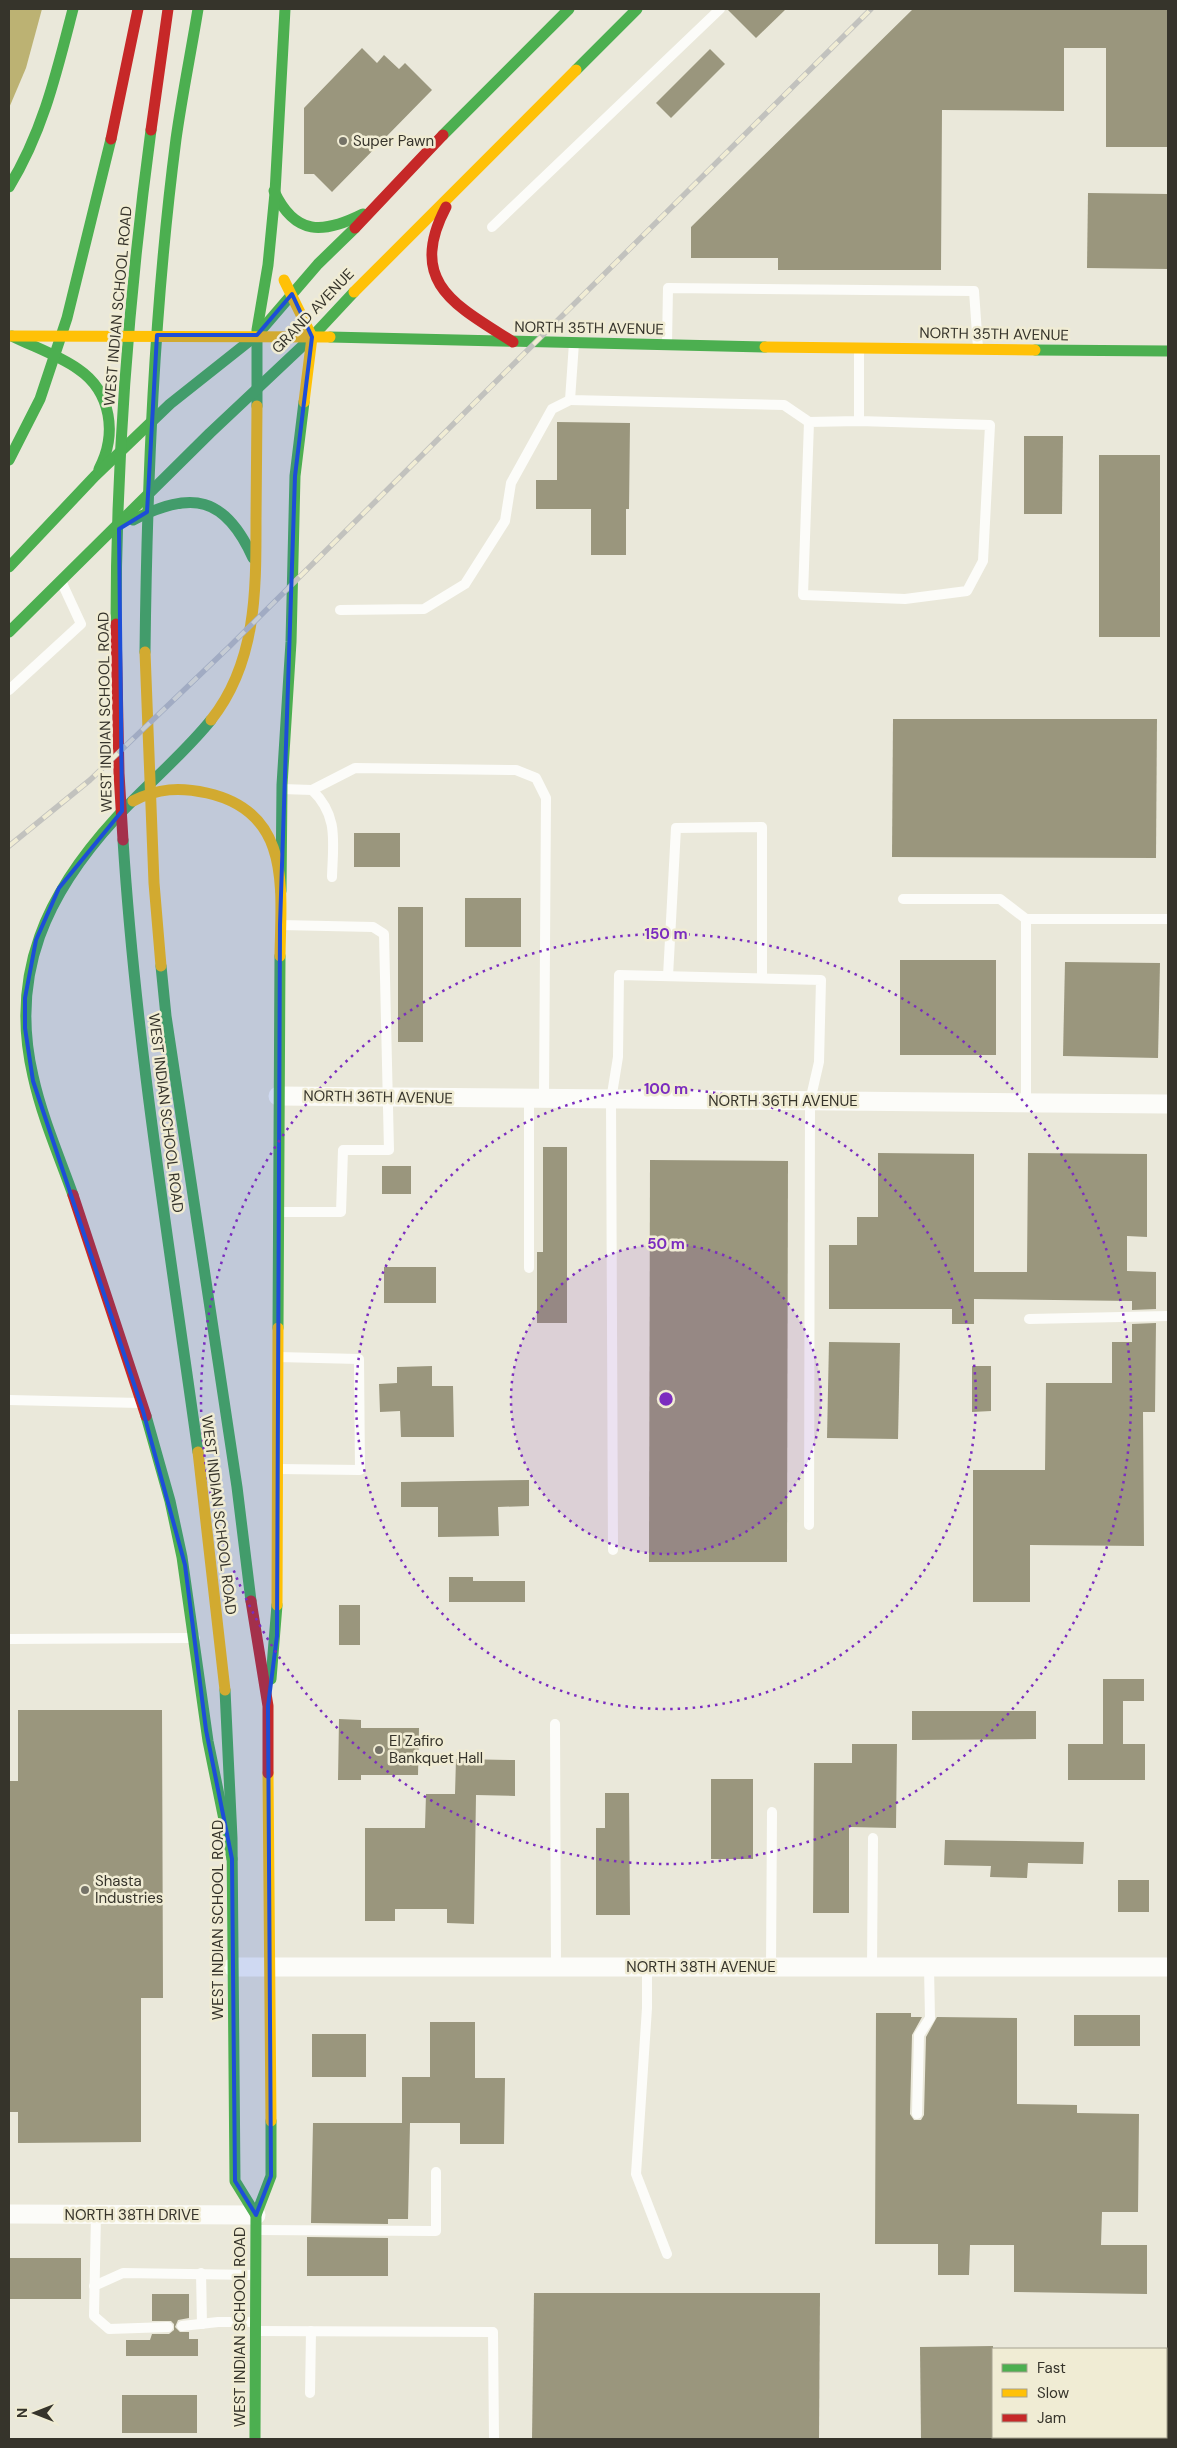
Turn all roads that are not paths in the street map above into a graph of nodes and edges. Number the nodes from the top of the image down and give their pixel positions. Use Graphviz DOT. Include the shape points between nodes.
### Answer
graph roads {
  1 [pos="73,9"];
  2 [pos="138,9"];
  3 [pos="168,9"];
  4 [pos="198,9"];
  5 [pos="285,9"];
  6 [pos="569,9"];
  7 [pos="637,9"];
  8 [pos="720,9"];
  9 [pos="465,180"];
  10 [pos="9,187"];
  11 [pos="274,191"];
  12 [pos="375,208"];
  13 [pos="492,228"];
  14 [pos="269,253"];
  15 [pos="292,294"];
  16 [pos="257,335"];
  17 [pos="10,336"];
  18 [pos="312,337"];
  19 [pos="513,342"];
  20 [pos="574,343"];
  21 [pos="667,345"];
  22 [pos="859,348"];
  23 [pos="978,349"];
  24 [pos="1168,351"];
  25 [pos="258,388"];
  26 [pos="570,400"];
  27 [pos="858,421"];
  28 [pos="809,422"];
  29 [pos="9,460"];
  30 [pos="94,476"];
  31 [pos="104,538"];
  32 [pos="255,564"];
  33 [pos="9,567"];
  34 [pos="61,580"];
  35 [pos="340,610"];
  36 [pos="9,632"];
  37 [pos="9,690"];
  38 [pos="282,789"];
  39 [pos="312,790"];
  40 [pos="129,803"];
  41 [pos="332,877"];
  42 [pos="281,891"];
  43 [pos="903,899"];
  44 [pos="1168,919"];
  45 [pos="1026,920"];
  46 [pos="280,925"];
  47 [pos="668,976"];
  48 [pos="762,978"];
  49 [pos="278,1096"];
  50 [pos="386,1097"];
  51 [pos="537,1098"];
  52 [pos="611,1100"];
  53 [pos="810,1101"];
  54 [pos="1026,1102"];
  55 [pos="1168,1104"];
  56 [pos="278,1212"];
  57 [pos="529,1268"];
  58 [pos="1168,1316"];
  59 [pos="1030,1319"];
  60 [pos="278,1357"];
  61 [pos="9,1400"];
  62 [pos="141,1403"];
  63 [pos="278,1469"];
  64 [pos="809,1525"];
  65 [pos="613,1550"];
  66 [pos="196,1638"];
  67 [pos="9,1639"];
  68 [pos="268,1706"];
  69 [pos="555,1724"];
  70 [pos="772,1812"];
  71 [pos="873,1838"];
  72 [pos="232,1859"];
  73 [pos="233,1967"];
  74 [pos="271,1967"];
  75 [pos="556,1967"];
  76 [pos="647,1967"];
  77 [pos="770,1967"];
  78 [pos="872,1967"];
  79 [pos="929,1967"];
  80 [pos="1168,1967"];
  81 [pos="917,2114"];
  82 [pos="436,2172"];
  83 [pos="9,2214"];
  84 [pos="96,2214"];
  85 [pos="256,2222"];
  86 [pos="667,2254"];
  87 [pos="201,2273"];
  88 [pos="256,2275"];
  89 [pos="94,2286"];
  90 [pos="202,2324"];
  91 [pos="182,2326"];
  92 [pos="256,2326"];
  93 [pos="168,2327"];
  94 [pos="311,2331"];
  95 [pos="310,2393"];
  96 [pos="255,2439"];
  97 [pos="494,2439"];
  1 -- 10 [label="main road" via="41,125"];
  2 -- 29 [label="main road" via="122,92 57,350 40,399"];
  3 -- 72 [label="main road, WEST INDIAN SCHOOL ROAD" via="137,238 127,351 118,570 119,771 129,930 225,1688 232,1788"];
  4 -- 68 [label="main road, WEST INDIAN SCHOOL ROAD" via="176,139 155,347 145,654 154,884 166,1016 235,1477 255,1636"];
  5 -- 11 [label="main road"];
  6 -- 12 [label="main road, GRAND AVENUE" via="480,96"];
  7 -- 9 [label="main road, GRAND AVENUE"];
  8 -- 13 [label="lane"];
  9 -- 18 [label="main road, GRAND AVENUE"];
  9 -- 19 [label="main road" via="446,206 433,233 433,266 438,282 455,303"];
  11 -- 12 [label="main road" via="280,208 291,220 316,228 345,223"];
  11 -- 14 [label="main road"];
  12 -- 15 [label="main road, GRAND AVENUE"];
  14 -- 15 [label="main road"];
  14 -- 16 [label="main road"];
  15 -- 16 [label="main road, GRAND AVENUE"];
  15 -- 18 [label="main road"];
  16 -- 17 [label="main road, NORTH 35TH AVENUE"];
  16 -- 18 [label="main road, NORTH 35TH AVENUE"];
  16 -- 25 [label="main road"];
  16 -- 30 [label="main road, GRAND AVENUE" via="170,404"];
  17 -- 30 [label="main road" via="79,370 101,398 111,432 110,446"];
  18 -- 19 [label="main road, NORTH 35TH AVENUE"];
  18 -- 25 [label="main road, GRAND AVENUE"];
  18 -- 38 [label="main road" via="295,476"];
  19 -- 20 [label="main road, NORTH 35TH AVENUE"];
  20 -- 21 [label="main road, NORTH 35TH AVENUE"];
  20 -- 26 [label="lane"];
  21 -- 22 [label="main road, NORTH 35TH AVENUE"];
  21 -- 23 [label="lane" via="668,288 974,291"];
  22 -- 23 [label="main road, NORTH 35TH AVENUE"];
  22 -- 27 [label="lane"];
  23 -- 24 [label="main road, NORTH 35TH AVENUE"];
  25 -- 31 [label="main road, GRAND AVENUE"];
  25 -- 32 [label="main road"];
  26 -- 28 [label="lane" via="784,405"];
  26 -- 35 [label="lane" via="552,409 511,483 505,521 465,584 424,609"];
  27 -- 28 [label="lane"];
  27 -- 28 [label="lane" via="990,424 983,561 967,591 905,598 803,594"];
  30 -- 33 [label="main road, GRAND AVENUE"];
  31 -- 32 [label="main road" via="161,505 173,502 209,505 230,518 247,542"];
  31 -- 34 [label="main road, GRAND AVENUE"];
  32 -- 40 [label="main road" via="250,626 238,677 208,725"];
  34 -- 36 [label="main road, GRAND AVENUE"];
  34 -- 37 [label="lane" via="81,624"];
  38 -- 39 [label="lane"];
  38 -- 42 [label="main road"];
  39 -- 41 [label="lane" via="325,802 334,825"];
  39 -- 51 [label="lane" via="355,768 516,770 536,778 546,798"];
  40 -- 42 [label="main road" via="165,789 201,791 233,802 257,820 272,841"];
  40 -- 62 [label="main road" via="74,865 46,913 28,971 25,1028 33,1080"];
  42 -- 46 [label="main road"];
  43 -- 45 [label="lane" via="1000,899"];
  44 -- 45 [label="lane"];
  45 -- 54 [label="lane"];
  46 -- 49 [label="main road"];
  46 -- 50 [label="lane" via="373,927 384,934"];
  47 -- 48 [label="lane"];
  47 -- 48 [label="lane" via="676,828 762,827"];
  47 -- 52 [label="lane" via="619,975 618,1057"];
  48 -- 53 [label="lane" via="821,980 819,1062"];
  49 -- 50 [label="street, NORTH 36TH AVENUE"];
  49 -- 56 [label="main road"];
  50 -- 51 [label="street, NORTH 36TH AVENUE"];
  50 -- 56 [label="lane" via="388,1150 343,1150 341,1212"];
  51 -- 52 [label="street, NORTH 36TH AVENUE"];
  51 -- 57 [label="lane"];
  52 -- 53 [label="street, NORTH 36TH AVENUE"];
  52 -- 65 [label="lane"];
  53 -- 54 [label="street, NORTH 36TH AVENUE"];
  53 -- 64 [label="lane"];
  54 -- 55 [label="street, NORTH 36TH AVENUE"];
  56 -- 60 [label="main road"];
  58 -- 59 [label="lane"];
  60 -- 63 [label="main road"];
  60 -- 63 [label="lane" via="359,1358 360,1470"];
  61 -- 62 [label="lane"];
  62 -- 66 [label="main road" via="185,1565"];
  63 -- 68 [label="main road" via="277,1636"];
  66 -- 67 [label="lane"];
  66 -- 72 [label="main road" via="206,1730"];
  68 -- 74 [label="main road, WEST INDIAN SCHOOL ROAD"];
  69 -- 75 [label="lane"];
  70 -- 77 [label="lane"];
  71 -- 78 [label="lane"];
  72 -- 73 [label="main road, WEST INDIAN SCHOOL ROAD"];
  73 -- 74 [label="street, NORTH 38TH AVENUE"];
  73 -- 85 [label="main road, WEST INDIAN SCHOOL ROAD" via="235,2181"];
  74 -- 75 [label="street, NORTH 38TH AVENUE"];
  74 -- 85 [label="main road, WEST INDIAN SCHOOL ROAD" via="271,2176"];
  75 -- 76 [label="street, NORTH 38TH AVENUE"];
  76 -- 77 [label="street, NORTH 38TH AVENUE"];
  76 -- 86 [label="lane" via="636,2174"];
  77 -- 78 [label="street, NORTH 38TH AVENUE"];
  78 -- 79 [label="street, NORTH 38TH AVENUE"];
  79 -- 80 [label="street, NORTH 38TH AVENUE"];
  79 -- 81 [label="lane" via="930,2018 919,2035"];
  82 -- 85 [label="lane" via="436,2230"];
  83 -- 84 [label="street, NORTH 38TH DRIVE"];
  84 -- 85 [label="street, NORTH 38TH DRIVE"];
  84 -- 89 [label="lane"];
  85 -- 88 [label="main road, WEST INDIAN SCHOOL ROAD"];
  87 -- 88 [label="lane"];
  87 -- 89 [label="lane" via="123,2274"];
  87 -- 90 [label="lane"];
  88 -- 92 [label="main road, WEST INDIAN SCHOOL ROAD"];
  89 -- 93 [label="lane" via="94,2316 109,2329"];
  90 -- 91 [label="lane"];
  90 -- 92 [label="lane"];
  92 -- 94 [label="lane"];
  92 -- 96 [label="main road, WEST INDIAN SCHOOL ROAD"];
  94 -- 95 [label="lane"];
  94 -- 97 [label="lane" via="493,2332"];
}
